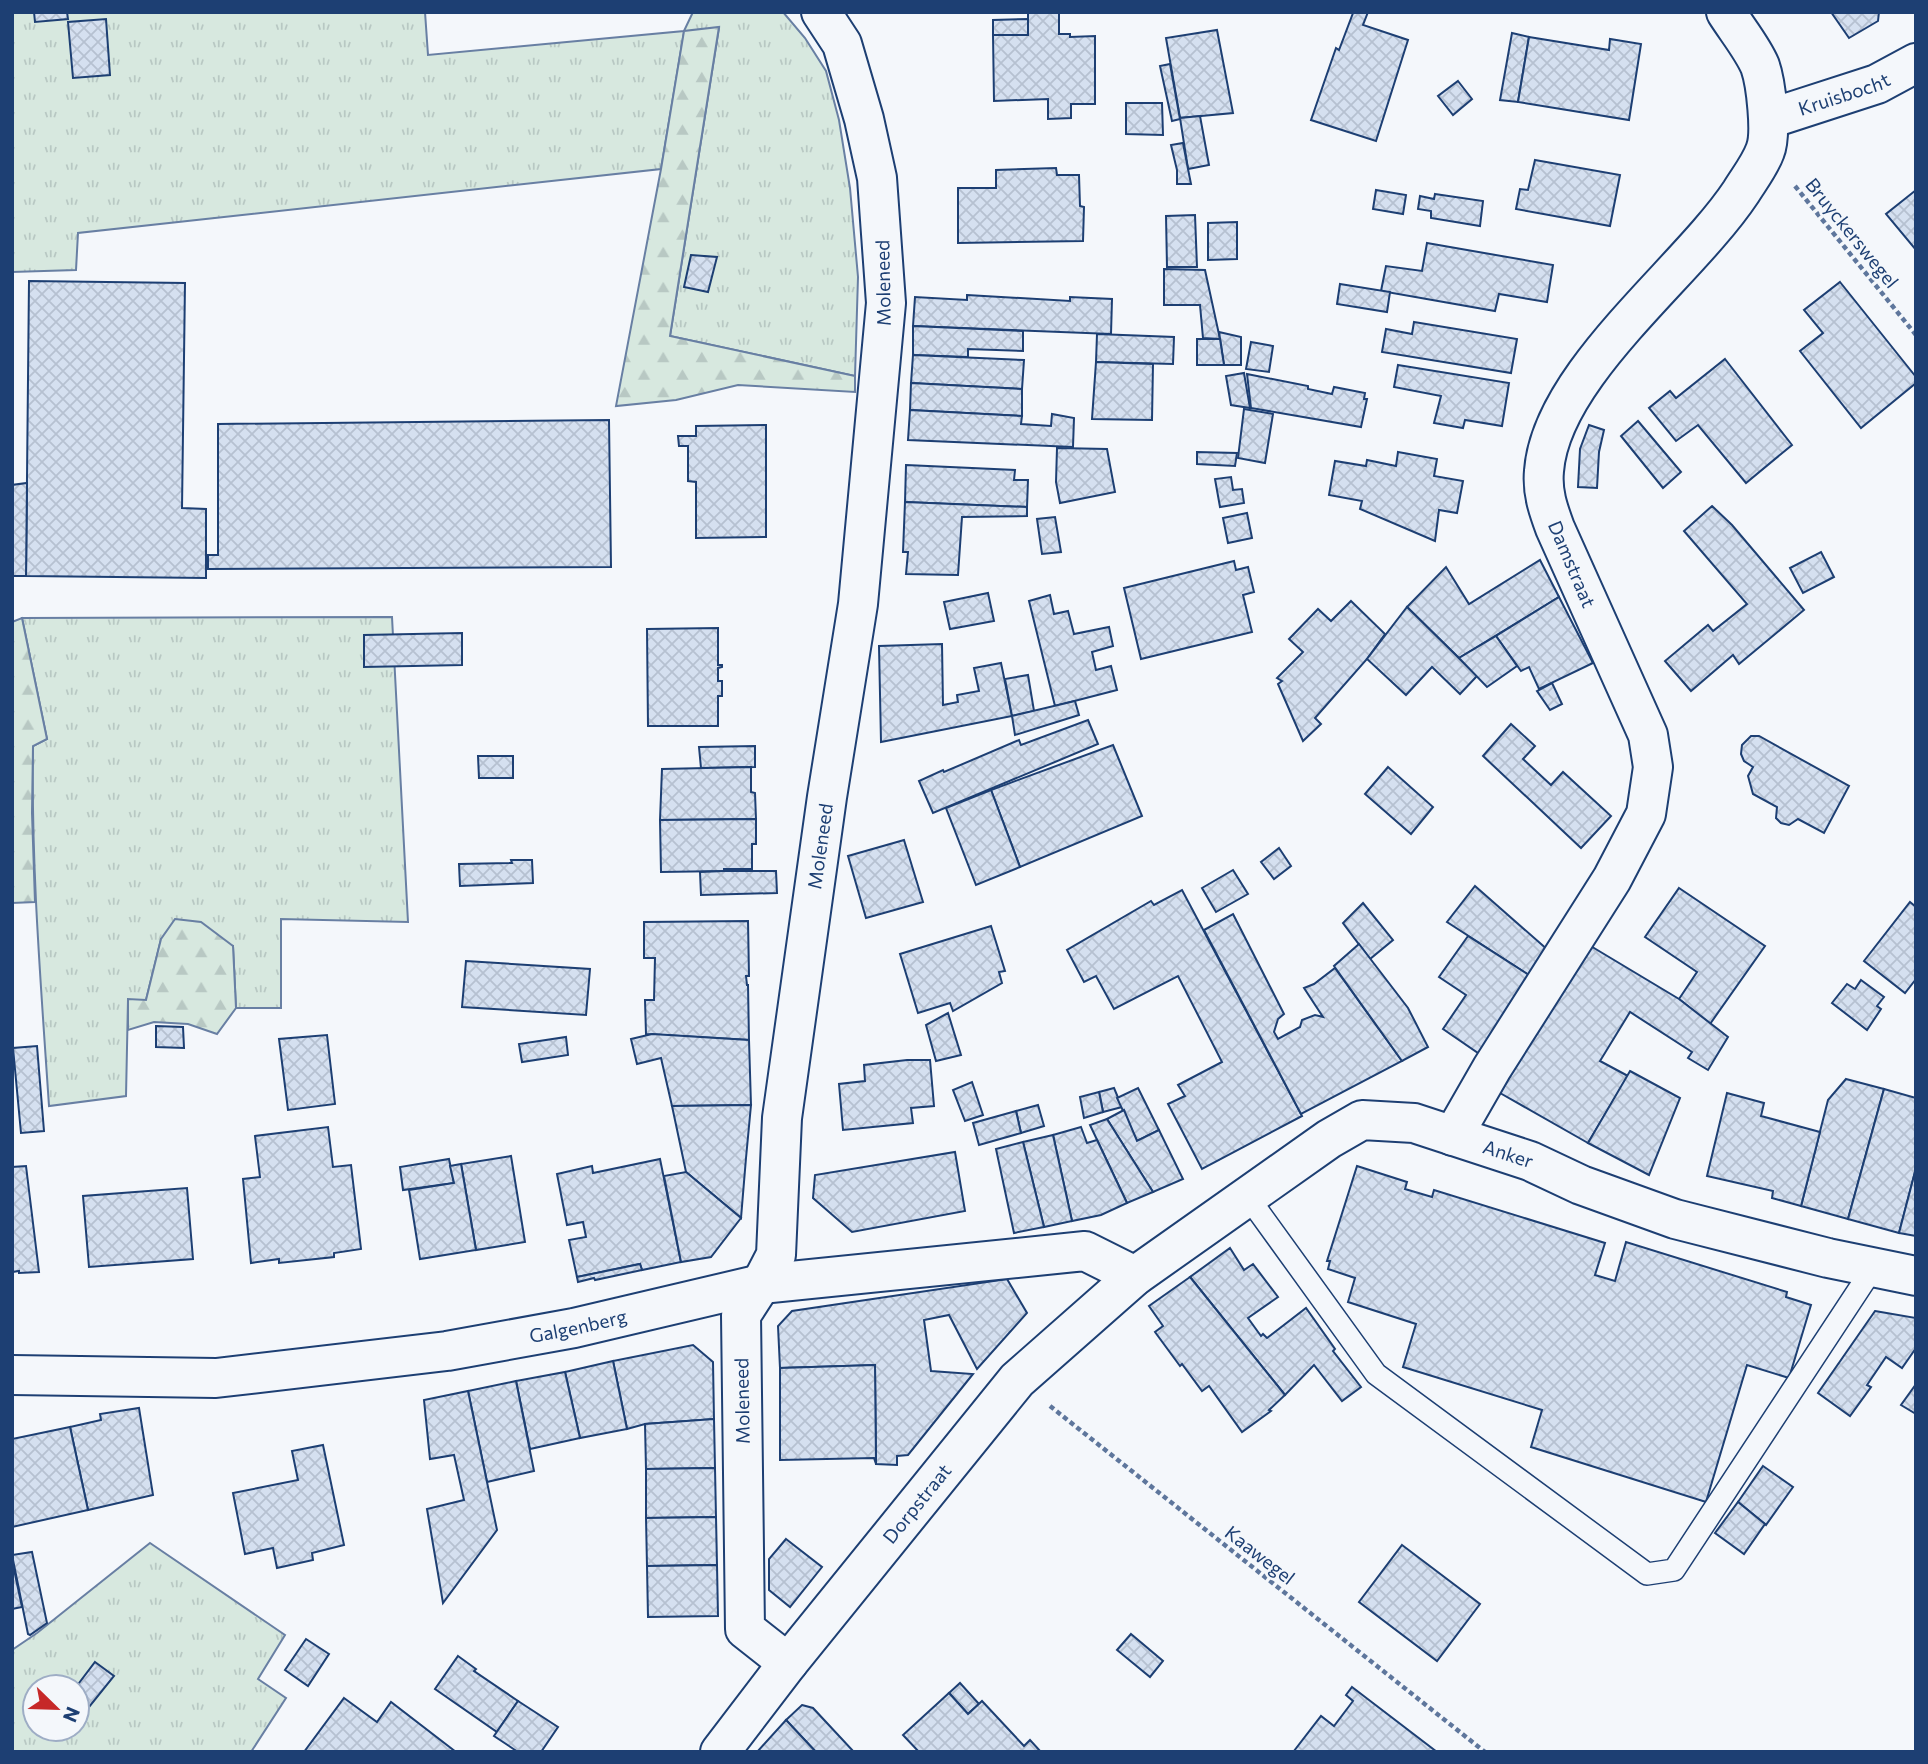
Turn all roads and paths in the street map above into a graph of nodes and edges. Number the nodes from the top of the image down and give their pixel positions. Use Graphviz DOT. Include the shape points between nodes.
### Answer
graph roads {
  1 [pos="821,12"];
  2 [pos="1726,12"];
  3 [pos="1916,63"];
  4 [pos="1767,135"];
  5 [pos="1916,335"];
  6 [pos="1453,1136"];
  7 [pos="1248,1197"];
  8 [pos="1873,1268"];
  9 [pos="1135,1276"];
  10 [pos="1916,1276"];
  11 [pos="761,1284"];
  12 [pos="12,1375"];
  13 [pos="1017,1380"];
  14 [pos="788,1663"];
  15 [pos="720,1752"];
  16 [pos="1485,1752"];
  1 -- 11 [label="street, Moleneed" via="842,44 864,119 877,178 886,303 858,604 782,1118 776,1255"];
  2 -- 4 [label="street" via="1760,66"];
  3 -- 4 [label="street, Kruisbocht"];
  4 -- 5 [label="path, Bruyckerswegel"];
  4 -- 6 [label="street, Damstraat" via="1726,214 1601,354 1551,436 1544,497 1648,735 1653,767 1650,792 1646,814 1612,879"];
  6 -- 7 [label="street, Anker" via="1414,1123 1362,1120"];
  6 -- 8 [label="street, Anker" via="1530,1161 1675,1219"];
  7 -- 8 [label="lane" via="1376,1374 1647,1574 1674,1570"];
  7 -- 9 [label="street, Anker"];
  8 -- 10 [label="street, Anker"];
  9 -- 11 [label="street, Galgenberg" via="1085,1251"];
  9 -- 13 [label="street, Dorpstraat"];
  11 -- 12 [label="street, Galgenberg" via="574,1328 447,1351 216,1378"];
  11 -- 14 [label="street, Moleneed" via="741,1315 745,1629"];
  13 -- 14 [label="street, Dorpstraat"];
  13 -- 16 [label="path, Kaawegel"];
  14 -- 15 [label="street, Dorpstraat"];
}
